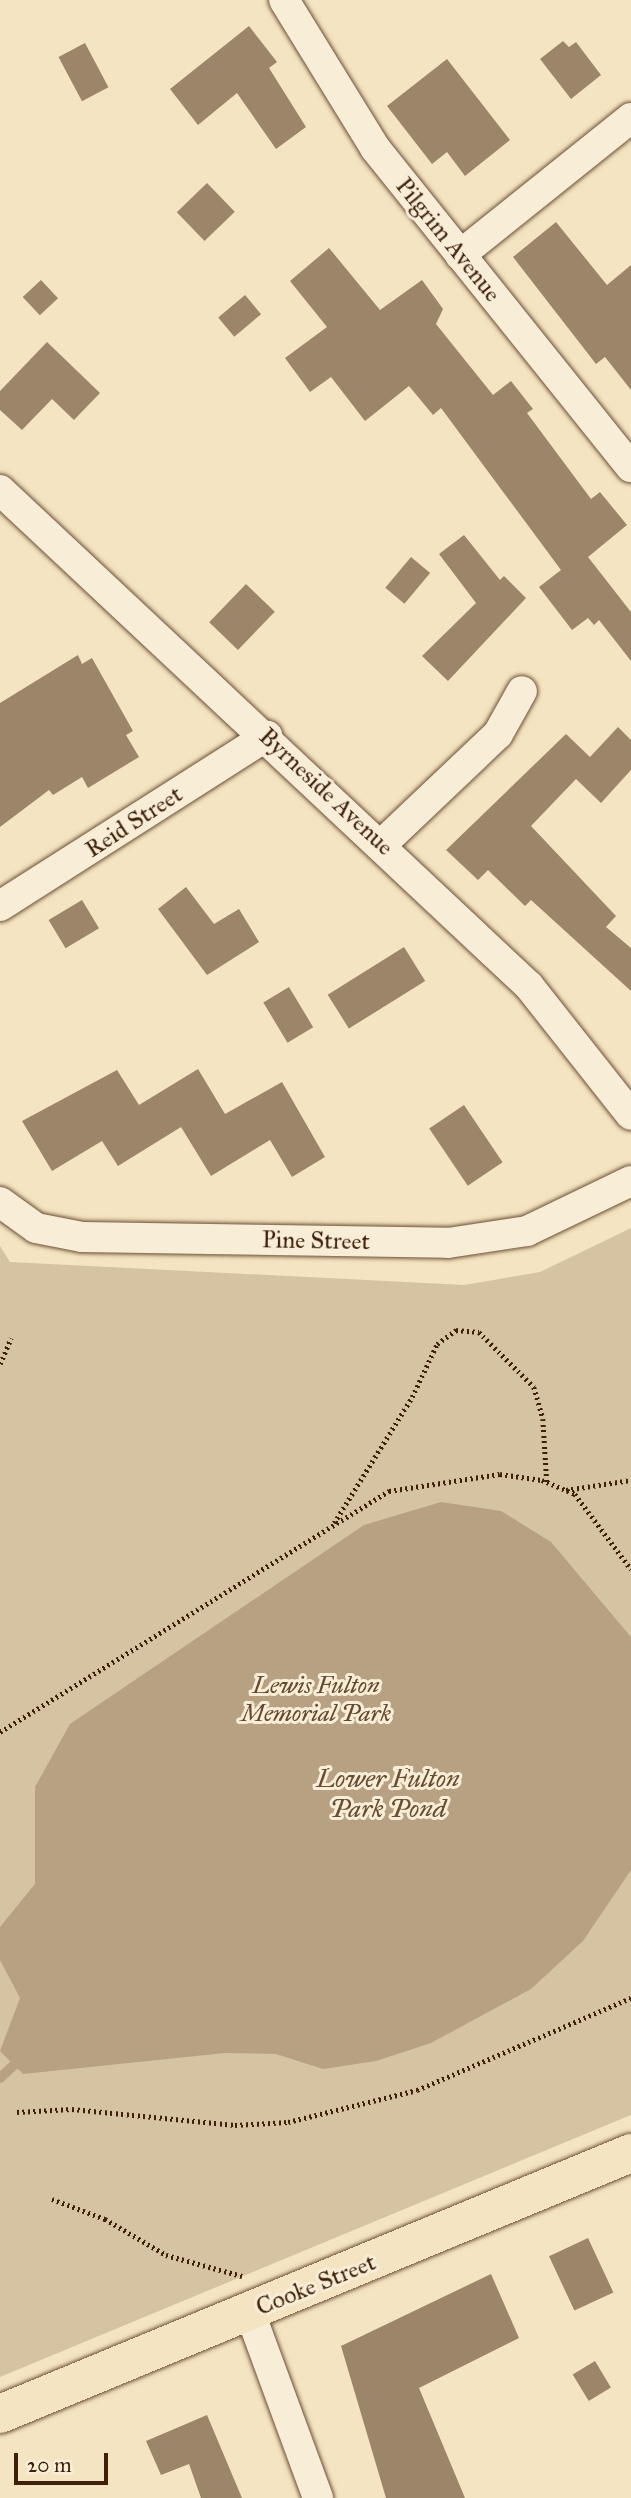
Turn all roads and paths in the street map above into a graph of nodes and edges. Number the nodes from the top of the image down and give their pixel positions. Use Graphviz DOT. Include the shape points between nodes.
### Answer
graph roads {
  1 [pos="284,0"];
  2 [pos="631,118"];
  3 [pos="460,255"];
  4 [pos="631,467"];
  5 [pos="0,490"];
  6 [pos="522,691"];
  7 [pos="267,736"];
  8 [pos="382,845"];
  9 [pos="0,906"];
  10 [pos="631,1115"];
  11 [pos="631,1181"];
  12 [pos="0,1202"];
  13 [pos="11,1338"];
  14 [pos="0,1364"];
  15 [pos="631,1480"];
  16 [pos="547,1482"];
  17 [pos="565,1490"];
  18 [pos="334,1524"];
  19 [pos="631,1569"];
  20 [pos="0,1732"];
  21 [pos="631,1998"];
  22 [pos="17,2112"];
  23 [pos="631,2153"];
  24 [pos="52,2199"];
  25 [pos="250,2297"];
  26 [pos="0,2414"];
  27 [pos="318,2498"];
  1 -- 3 [label="street, Pilgrim Avenue" via="375,148"];
  2 -- 3 [label="street"];
  3 -- 4 [label="street, Pilgrim Avenue"];
  5 -- 7 [label="street, Byrneside Avenue"];
  6 -- 8 [label="street" via="498,734"];
  7 -- 8 [label="street, Byrneside Avenue"];
  7 -- 9 [label="street, Reid Street"];
  8 -- 10 [label="street, Byrneside Avenue" via="551,1008"];
  11 -- 12 [label="street, Pine Street" via="527,1231 448,1243 82,1237 36,1228"];
  13 -- 14 [label="path"];
  15 -- 17 [label="path"];
  16 -- 17 [label="path"];
  16 -- 18 [label="path" via="500,1474 388,1490"];
  16 -- 18 [label="path" via="543,1419 534,1387 479,1332 456,1329 437,1344 412,1398"];
  17 -- 19 [label="path" via="594,1514"];
  18 -- 20 [label="path"];
  21 -- 22 [label="path" via="417,2090 288,2122 235,2125 72,2109"];
  23 -- 25 [label="main road, Cooke Street"];
  24 -- 25 [label="path"];
  25 -- 26 [label="main road, Cooke Street"];
  25 -- 27 [label="street"];
}
